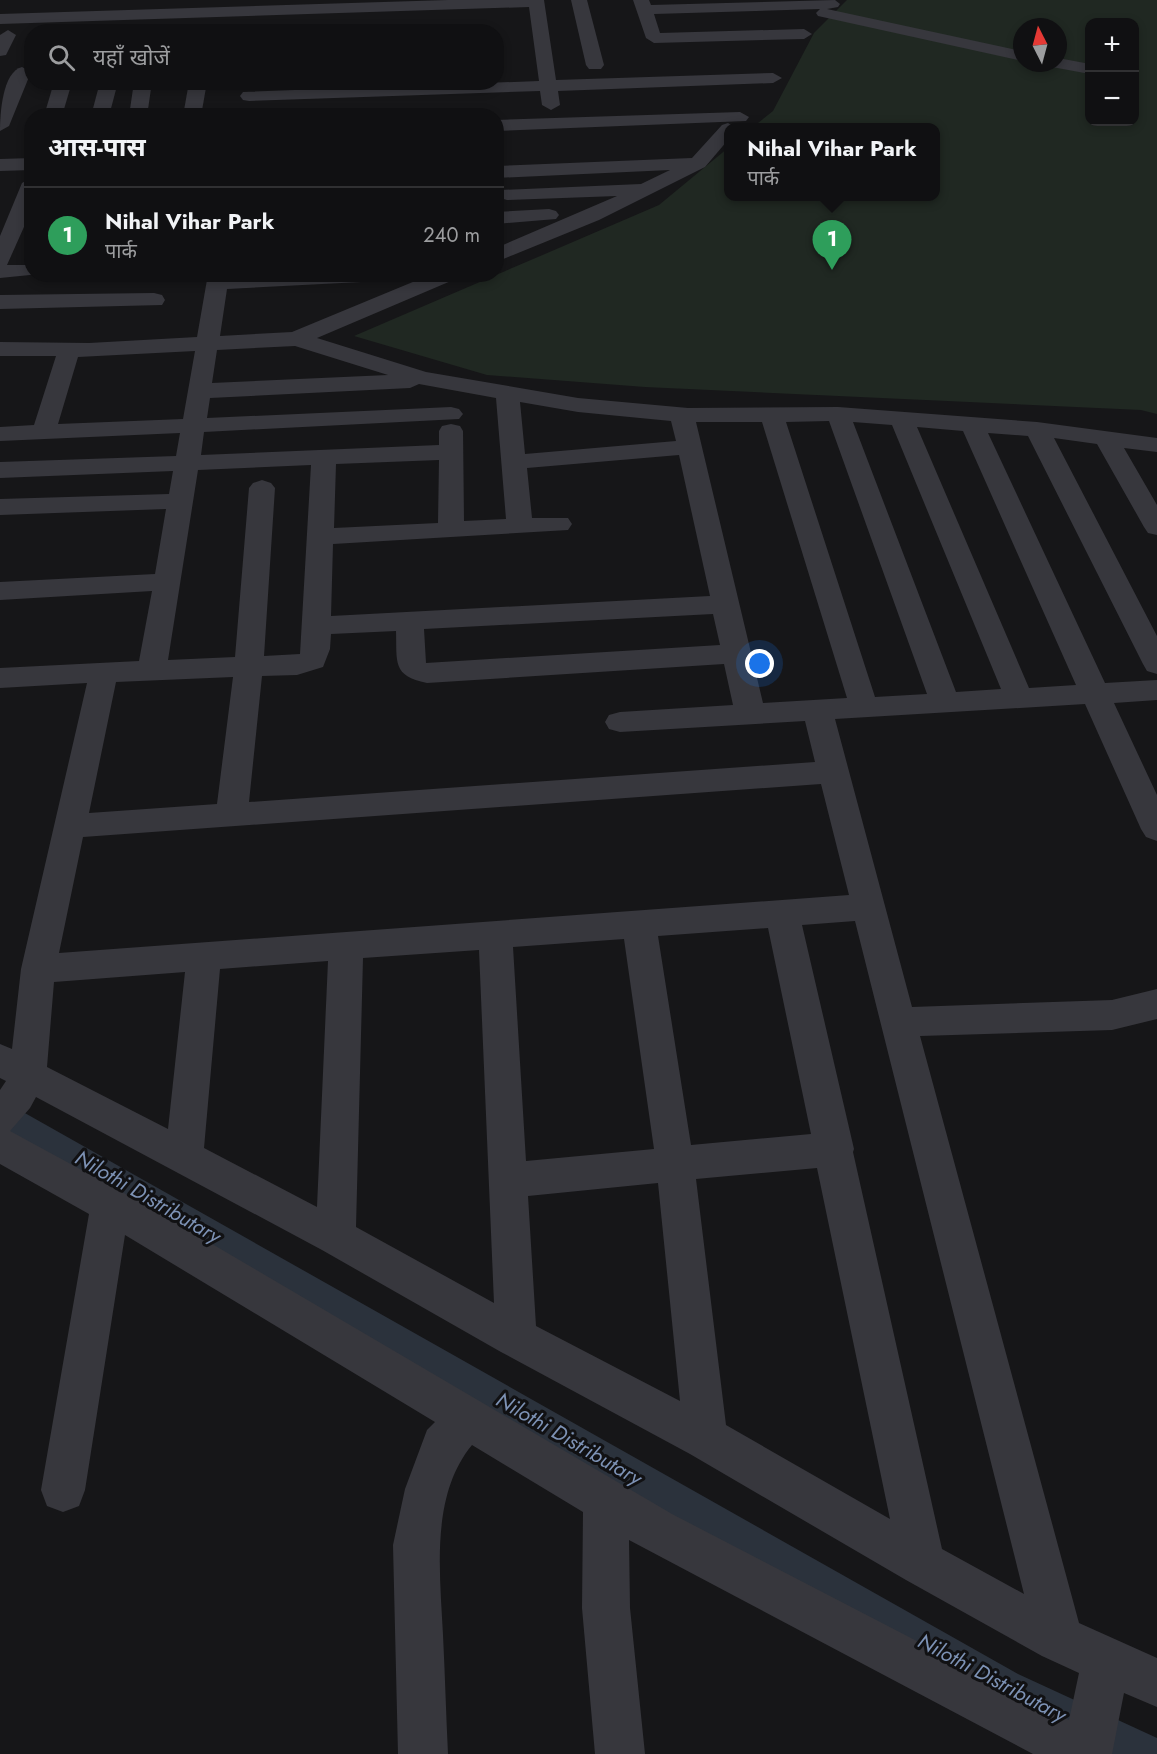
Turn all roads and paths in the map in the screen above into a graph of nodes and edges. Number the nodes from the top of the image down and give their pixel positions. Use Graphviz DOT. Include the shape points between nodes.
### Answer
graph roads {
  1 [pos="579,0"];
  2 [pos="536,1"];
  3 [pos="406,6"];
  4 [pos="363,7"];
  5 [pos="828,9"];
  6 [pos="263,10"];
  7 [pos="645,11"];
  8 [pos="0,19"];
  9 [pos="726,21"];
  10 [pos="696,22"];
  11 [pos="407,23"];
  12 [pos="261,24"];
  13 [pos="362,24"];
  14 [pos="24,34"];
  15 [pos="804,34"];
  16 [pos="4,35"];
  17 [pos="792,50"];
  18 [pos="0,51"];
  19 [pos="1013,54"];
  20 [pos="1067,65"];
  21 [pos="526,67"];
  22 [pos="546,67"];
  23 [pos="1085,68"];
  24 [pos="24,72"];
  25 [pos="0,73"];
  26 [pos="24,78"];
  27 [pos="504,85"];
  28 [pos="548,85"];
  29 [pos="61,90"];
  30 [pos="107,90"];
  31 [pos="142,90"];
  32 [pos="197,90"];
  33 [pos="250,90"];
  34 [pos="360,90"];
  35 [pos="574,103"];
  36 [pos="551,104"];
  37 [pos="528,105"];
  38 [pos="55,108"];
  39 [pos="102,108"];
  40 [pos="139,108"];
  41 [pos="193,108"];
  42 [pos="248,108"];
  43 [pos="358,108"];
  44 [pos="738,119"];
  45 [pos="552,124"];
  46 [pos="0,126"];
  47 [pos="504,126"];
  48 [pos="724,126"];
  49 [pos="724,134"];
  50 [pos="696,139"];
  51 [pos="554,144"];
  52 [pos="698,163"];
  53 [pos="24,164"];
  54 [pos="0,165"];
  55 [pos="504,172"];
  56 [pos="647,188"];
  57 [pos="507,194"];
  58 [pos="598,213"];
  59 [pos="24,217"];
  60 [pos="504,218"];
  61 [pos="24,246"];
  62 [pos="3,253"];
  63 [pos="504,253"];
  64 [pos="24,271"];
  65 [pos="0,272"];
  66 [pos="217,282"];
  67 [pos="432,282"];
  68 [pos="0,302"];
  69 [pos="296,339"];
  70 [pos="207,344"];
  71 [pos="144,347"];
  72 [pos="0,349"];
  73 [pos="69,350"];
  74 [pos="422,378"];
  75 [pos="451,381"];
  76 [pos="199,392"];
  77 [pos="507,392"];
  78 [pos="451,414"];
  79 [pos="682,414"];
  80 [pos="772,414"];
  81 [pos="838,414"];
  82 [pos="901,419"];
  83 [pos="972,424"];
  84 [pos="193,426"];
  85 [pos="1037,429"];
  86 [pos="44,432"];
  87 [pos="0,434"];
  88 [pos="1106,438"];
  89 [pos="1157,445"];
  90 [pos="689,447"];
  91 [pos="451,452"];
  92 [pos="324,456"];
  93 [pos="188,460"];
  94 [pos="514,462"];
  95 [pos="0,470"];
  96 [pos="262,488"];
  97 [pos="180,501"];
  98 [pos="0,507"];
  99 [pos="559,524"];
  100 [pos="520,526"];
  101 [pos="1157,527"];
  102 [pos="450,530"];
  103 [pos="320,537"];
  104 [pos="166,582"];
  105 [pos="0,591"];
  106 [pos="725,604"];
  107 [pos="410,621"];
  108 [pos="317,626"];
  109 [pos="737,654"];
  110 [pos="1157,664"];
  111 [pos="248,669"];
  112 [pos="152,670"];
  113 [pos="104,672"];
  114 [pos="0,678"];
  115 [pos="1157,690"];
  116 [pos="1096,694"];
  117 [pos="1019,698"];
  118 [pos="945,702"];
  119 [pos="864,707"];
  120 [pos="817,709"];
  121 [pos="750,713"];
  122 [pos="621,722"];
  123 [pos="833,772"];
  124 [pos="232,815"];
  125 [pos="70,826"];
  126 [pos="1157,829"];
  127 [pos="868,907"];
  128 [pos="782,913"];
  129 [pos="639,924"];
  130 [pos="495,935"];
  131 [pos="346,946"];
  132 [pos="204,957"];
  133 [pos="38,969"];
  134 [pos="1157,1004"];
  135 [pos="898,1022"];
  136 [pos="11,1088"];
  137 [pos="0,1144"];
  138 [pos="835,1149"];
  139 [pos="184,1157"];
  140 [pos="675,1164"];
  141 [pos="508,1180"];
  142 [pos="110,1206"];
  143 [pos="336,1237"];
  144 [pos="516,1338"];
  145 [pos="467,1418"];
  146 [pos="706,1438"];
  147 [pos="63,1490"];
  148 [pos="606,1500"];
  149 [pos="922,1564"];
  150 [pos="1059,1639"];
  151 [pos="1103,1675"];
  152 [pos="1157,1683"];
  153 [pos="1088,1748"];
  154 [pos="423,1754"];
  155 [pos="620,1754"];
  1 -- 22 [label="street" via="601,65"];
  2 -- 3 [label="street"];
  2 -- 22 [label="street"];
  3 -- 4 [label="street"];
  3 -- 11 [label="street"];
  4 -- 6 [label="street"];
  4 -- 13 [label="street"];
  5 -- 7 [label="street"];
  5 -- 9 [label="street"];
  5 -- 15 [label="street"];
  5 -- 19 [label="street"];
  6 -- 8 [label="street"];
  6 -- 12 [label="street"];
  7 -- 10 [label="street"];
  7 -- 15 [label="street" via="654,38"];
  14 -- 16 [label="street"];
  15 -- 17 [label="street"];
  16 -- 18 [label="street"];
  20 -- 23 [label="street"];
  21 -- 22 [label="street"];
  22 -- 28 [label="street"];
  24 -- 25 [label="street"];
  26 -- 46 [label="street"];
  27 -- 28 [label="street"];
  28 -- 36 [label="street"];
  28 -- 44 [label="street" via="776,73"];
  29 -- 38 [label="street"];
  30 -- 39 [label="street"];
  31 -- 40 [label="street"];
  32 -- 41 [label="street"];
  33 -- 42 [label="street"];
  34 -- 43 [label="street"];
  35 -- 36 [label="street"];
  36 -- 37 [label="street"];
  36 -- 45 [label="street"];
  44 -- 45 [label="street"];
  45 -- 47 [label="street"];
  45 -- 51 [label="street"];
  48 -- 50 [label="street"];
  49 -- 52 [label="street"];
  52 -- 55 [label="street"];
  52 -- 56 [label="street"];
  53 -- 54 [label="street"];
  56 -- 57 [label="street"];
  56 -- 58 [label="street"];
  58 -- 60 [label="street"];
  58 -- 63 [label="street"];
  59 -- 62 [label="street"];
  61 -- 62 [label="street"];
  64 -- 65 [label="street"];
  66 -- 70 [label="street"];
  67 -- 69 [label="street"];
  68 -- 71 [label="street" via="156,291"];
  69 -- 70 [label="street"];
  69 -- 74 [label="street"];
  70 -- 71 [label="street"];
  70 -- 76 [label="street"];
  71 -- 73 [label="street"];
  72 -- 73 [label="street"];
  73 -- 86 [label="street"];
  74 -- 75 [label="street"];
  74 -- 76 [label="street" via="390,384"];
  75 -- 77 [label="street"];
  75 -- 78 [label="street"];
  76 -- 84 [label="street"];
  77 -- 79 [label="street" via="578,405"];
  77 -- 94 [label="street"];
  78 -- 84 [label="street"];
  78 -- 91 [label="street"];
  79 -- 80 [label="street"];
  79 -- 90 [label="street"];
  80 -- 81 [label="street"];
  80 -- 119 [label="street"];
  81 -- 82 [label="street"];
  81 -- 118 [label="street"];
  82 -- 83 [label="street"];
  82 -- 117 [label="street"];
  83 -- 85 [label="street"];
  83 -- 116 [label="street"];
  84 -- 86 [label="street"];
  84 -- 93 [label="street"];
  85 -- 88 [label="street"];
  85 -- 110 [label="street"];
  86 -- 87 [label="street"];
  88 -- 89 [label="street"];
  88 -- 101 [label="street"];
  90 -- 94 [label="street"];
  90 -- 106 [label="street"];
  91 -- 92 [label="street"];
  91 -- 102 [label="street"];
  92 -- 93 [label="street"];
  92 -- 103 [label="street"];
  93 -- 95 [label="street"];
  93 -- 97 [label="street"];
  94 -- 100 [label="street"];
  96 -- 111 [label="street"];
  97 -- 98 [label="street"];
  97 -- 104 [label="street"];
  99 -- 100 [label="street"];
  100 -- 102 [label="street"];
  102 -- 103 [label="street"];
  103 -- 108 [label="street"];
  104 -- 105 [label="street"];
  104 -- 112 [label="street"];
  106 -- 107 [label="street"];
  106 -- 109 [label="street"];
  107 -- 108 [label="street"];
  107 -- 109 [label="street" via="412,666 427,673"];
  108 -- 111 [label="street" via="313,660 297,666"];
  109 -- 121 [label="street"];
  111 -- 112 [label="street"];
  111 -- 124 [label="street"];
  112 -- 113 [label="street"];
  113 -- 114 [label="street"];
  113 -- 125 [label="street"];
  115 -- 116 [label="street"];
  116 -- 117 [label="street"];
  116 -- 126 [label="street"];
  117 -- 118 [label="street"];
  118 -- 119 [label="street"];
  119 -- 120 [label="street"];
  120 -- 121 [label="street"];
  120 -- 123 [label="street"];
  121 -- 122 [label="street"];
  123 -- 124 [label="street"];
  123 -- 127 [label="street"];
  124 -- 125 [label="street"];
  125 -- 133 [label="street"];
  127 -- 128 [label="street"];
  127 -- 135 [label="street"];
  128 -- 129 [label="street"];
  128 -- 138 [label="street"];
  129 -- 130 [label="street"];
  129 -- 140 [label="street"];
  130 -- 131 [label="street"];
  130 -- 141 [label="street"];
  131 -- 132 [label="street"];
  131 -- 143 [label="street"];
  132 -- 133 [label="street"];
  132 -- 139 [label="street"];
  133 -- 136 [label="street"];
  134 -- 135 [label="street" via="1112,1015"];
  135 -- 150 [label="street"];
  136 -- 139 [label="street"];
  137 -- 142 [label="street"];
  138 -- 140 [label="street"];
  138 -- 149 [label="street"];
  139 -- 143 [label="street"];
  140 -- 141 [label="street"];
  140 -- 146 [label="street"];
  141 -- 144 [label="street"];
  142 -- 145 [label="street"];
  142 -- 147 [label="street"];
  143 -- 144 [label="street"];
  144 -- 146 [label="street"];
  145 -- 148 [label="street"];
  145 -- 154 [label="street" via="443,1446 427,1489 416,1545"];
  146 -- 149 [label="street"];
  148 -- 153 [label="street" via="656,1530"];
  148 -- 155 [label="street" via="606,1608"];
  149 -- 150 [label="street"];
  150 -- 151 [label="street"];
  151 -- 152 [label="street"];
  151 -- 153 [label="street"];
}
